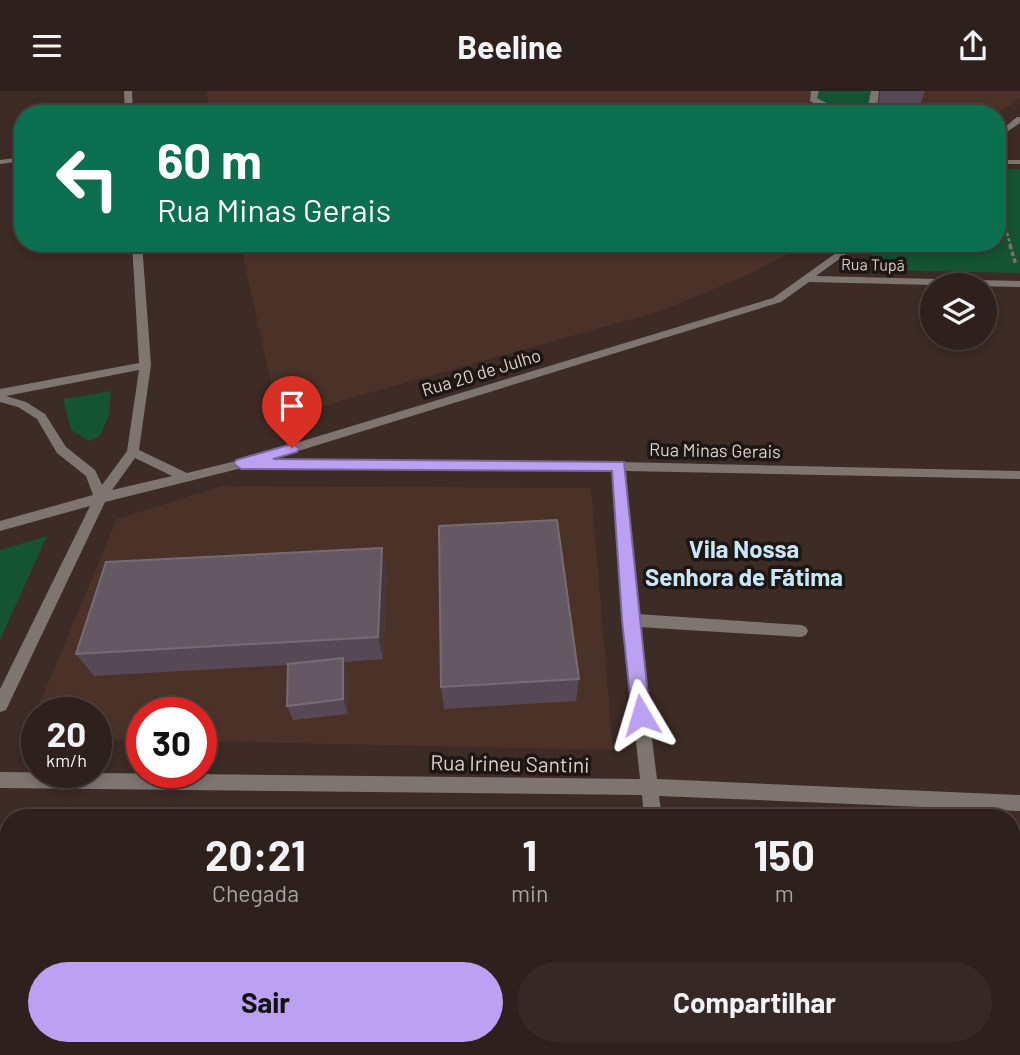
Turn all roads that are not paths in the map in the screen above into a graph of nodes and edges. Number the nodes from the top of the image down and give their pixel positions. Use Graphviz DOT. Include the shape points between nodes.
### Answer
graph roads {
  1 [pos="815,91"];
  2 [pos="824,105"];
  3 [pos="1020,119"];
  4 [pos="1006,130"];
  5 [pos="139,252"];
  6 [pos="844,252"];
  7 [pos="809,279"];
  8 [pos="1020,284"];
  9 [pos="145,365"];
  10 [pos="0,395"];
  11 [pos="134,452"];
  12 [pos="241,464"];
  13 [pos="619,466"];
  14 [pos="1020,475"];
  15 [pos="185,477"];
  16 [pos="100,498"];
  17 [pos="0,526"];
  18 [pos="630,620"];
  19 [pos="801,631"];
  20 [pos="0,705"];
  21 [pos="0,780"];
  22 [pos="650,787"];
  23 [pos="1020,803"];
  24 [pos="652,809"];
  1 -- 2 [label="street" via="813,99"];
  3 -- 4 [label="street"];
  5 -- 9 [label="street"];
  6 -- 7 [label="street, Rua 20 de Julho"];
  7 -- 8 [label="street, Rua Tupã"];
  7 -- 12 [label="street, Rua 20 de Julho" via="777,300"];
  9 -- 10 [label="street"];
  9 -- 11 [label="street"];
  10 -- 16 [label="street" via="36,412 65,453 94,474"];
  11 -- 15 [label="street"];
  11 -- 16 [label="street"];
  12 -- 13 [label="street, Rua Minas Gerais"];
  12 -- 15 [label="street, Rua 20 de Julho"];
  13 -- 14 [label="street, Rua Minas Gerais"];
  13 -- 18 [label="street"];
  15 -- 16 [label="street, Rua 20 de Julho"];
  16 -- 17 [label="street, Rua 20 de Julho"];
  16 -- 20 [label="street"];
  18 -- 19 [label="street"];
  18 -- 22 [label="street"];
  21 -- 22 [label="street, Rua Irineu Santini"];
  22 -- 23 [label="street, Rua Irineu Santini"];
  22 -- 24 [label="street"];
}
